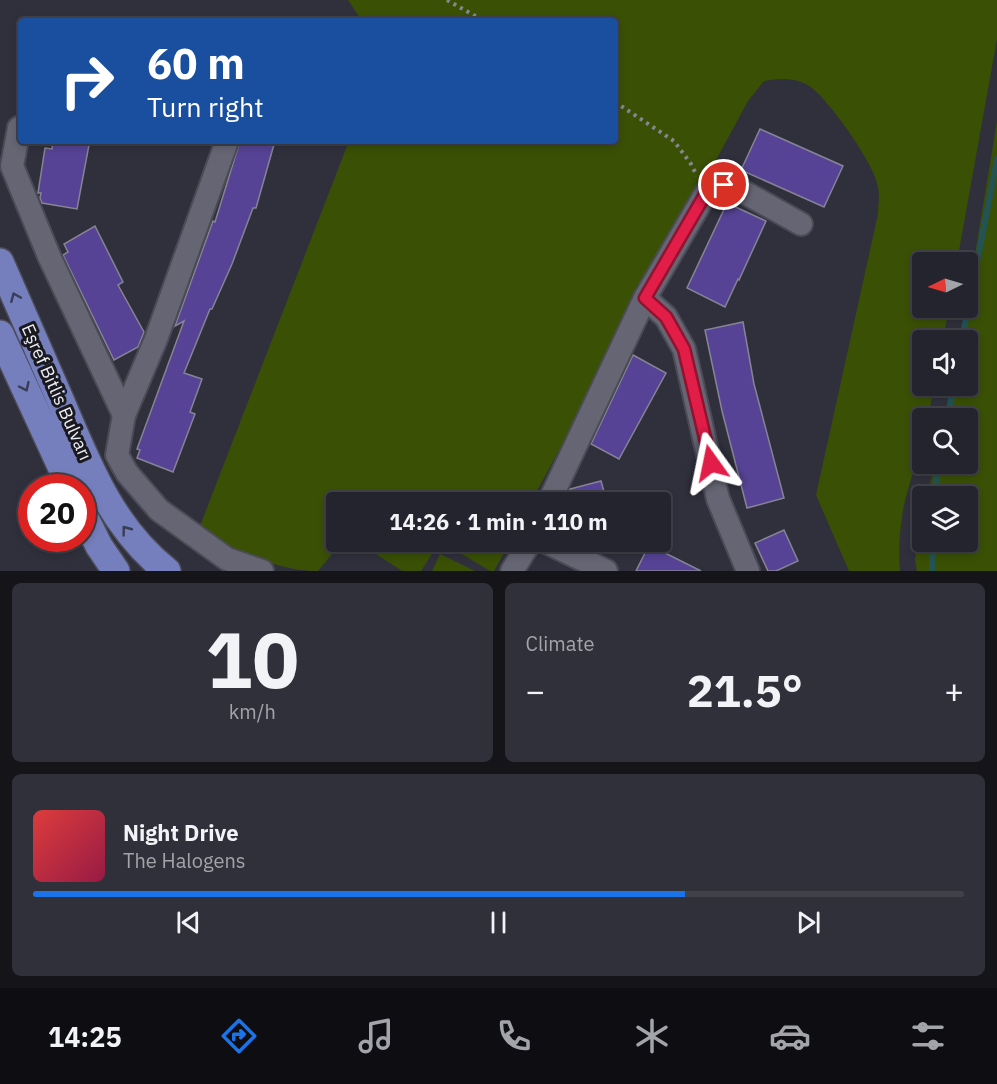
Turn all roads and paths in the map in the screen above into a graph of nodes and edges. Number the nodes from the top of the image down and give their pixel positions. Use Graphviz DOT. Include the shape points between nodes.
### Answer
graph roads {
  1 [pos="447,0"];
  2 [pos="479,18"];
  3 [pos="618,104"];
  4 [pos="18,133"];
  5 [pos="226,144"];
  6 [pos="706,193"];
  7 [pos="801,224"];
  8 [pos="0,262"];
  9 [pos="645,298"];
  10 [pos="0,333"];
  11 [pos="124,415"];
  12 [pos="65,474"];
  13 [pos="554,492"];
  14 [pos="96,540"];
  15 [pos="524,552"];
  16 [pos="567,552"];
  17 [pos="116,571"];
  18 [pos="167,571"];
  19 [pos="262,571"];
  20 [pos="512,571"];
  21 [pos="606,571"];
  22 [pos="748,571"];
  1 -- 2 [label="path"];
  3 -- 6 [label="path" via="674,141"];
  4 -- 11 [label="lane" via="12,166 49,256"];
  5 -- 11 [label="lane" via="156,339"];
  6 -- 7 [label="lane" via="715,186 733,186"];
  6 -- 9 [label="lane"];
  18 -- 8 [label="main road, Eşref Bitlis Bulvarı, one-way" via="140,547 104,497"];
  9 -- 13 [label="lane"];
  9 -- 22 [label="lane" via="666,317 684,349 718,499"];
  10 -- 12 [label="main road, Eşref Bitlis Bulvarı, one-way"];
  11 -- 19 [label="lane" via="117,455 159,510 227,559"];
  14 -- 17 [label="main road"];
  15 -- 20 [label="lane"];
  16 -- 21 [label="lane"];
}
